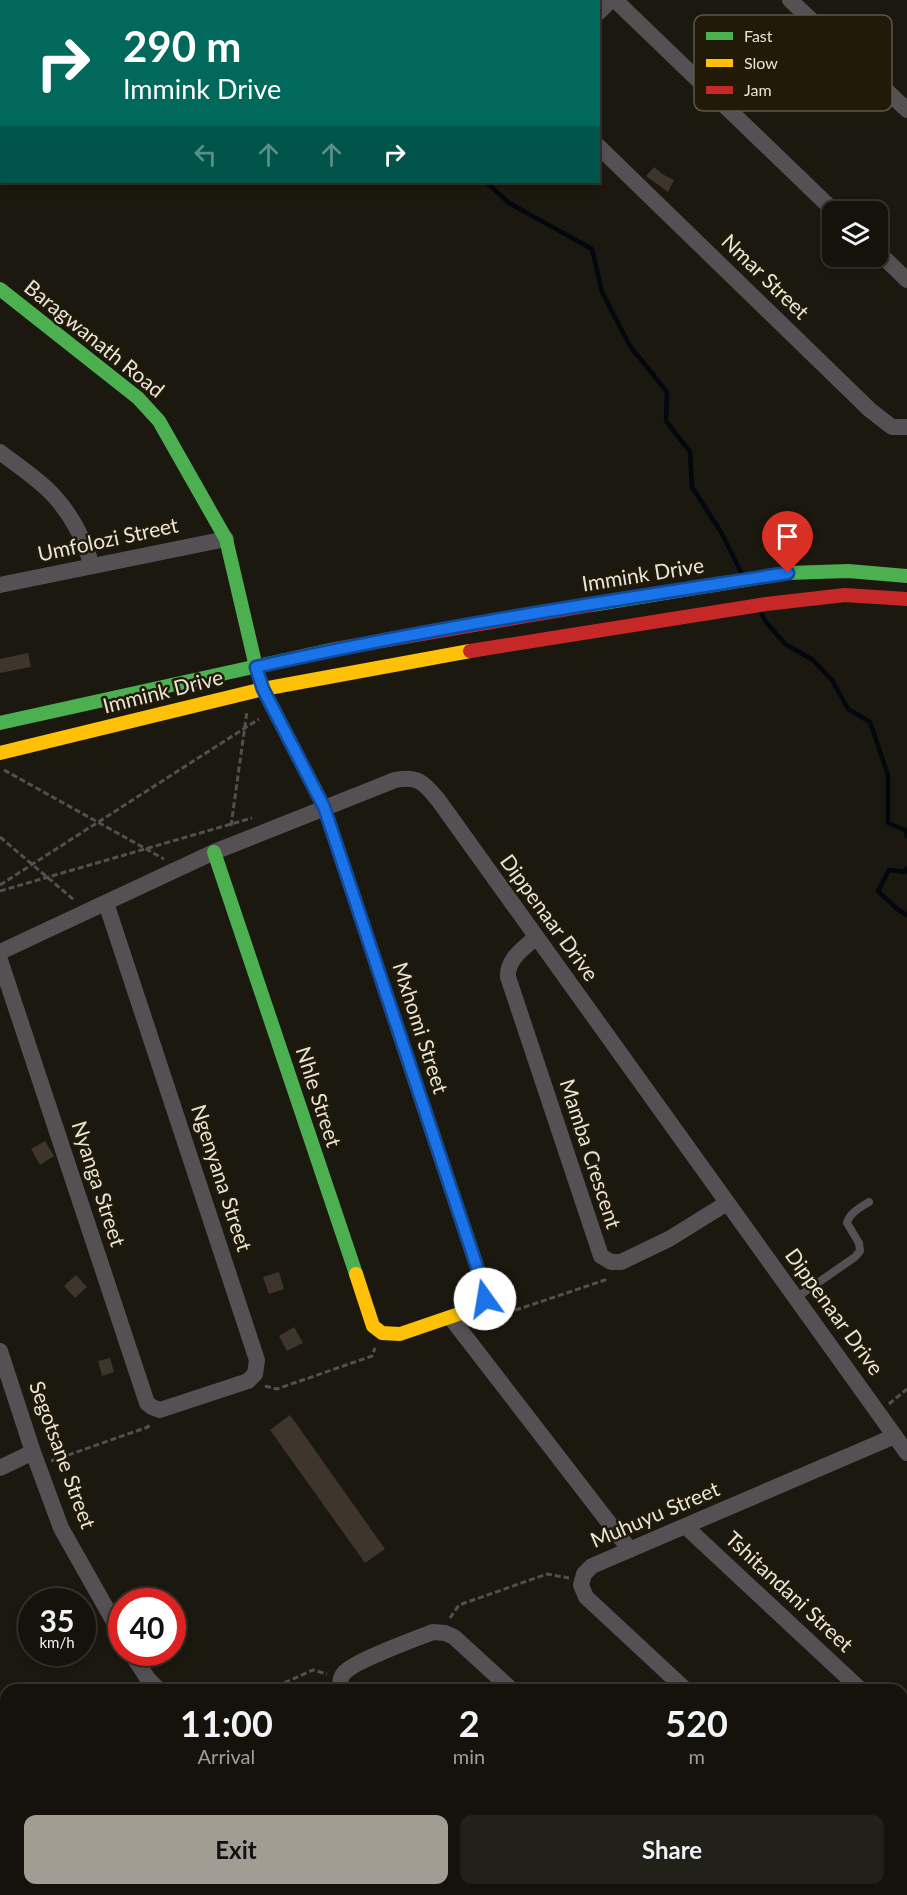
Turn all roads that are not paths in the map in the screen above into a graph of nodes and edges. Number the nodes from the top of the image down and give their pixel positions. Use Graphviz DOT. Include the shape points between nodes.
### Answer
graph roads {
  1 [pos="613,0"];
  2 [pos="790,0"];
  3 [pos="600,11"];
  4 [pos="806,15"];
  5 [pos="694,77"];
  6 [pos="892,96"];
  7 [pos="907,110"];
  8 [pos="730,111"];
  9 [pos="600,148"];
  10 [pos="824,201"];
  11 [pos="888,262"];
  12 [pos="907,280"];
  13 [pos="0,289"];
  14 [pos="907,427"];
  15 [pos="0,452"];
  16 [pos="226,539"];
  17 [pos="92,567"];
  18 [pos="907,576"];
  19 [pos="0,585"];
  20 [pos="907,599"];
  21 [pos="256,667"];
  22 [pos="263,689"];
  23 [pos="0,723"];
  24 [pos="0,753"];
  25 [pos="324,807"];
  26 [pos="221,849"];
  27 [pos="106,903"];
  28 [pos="535,938"];
  29 [pos="0,952"];
  30 [pos="0,960"];
  31 [pos="869,1202"];
  32 [pos="727,1203"];
  33 [pos="796,1298"];
  34 [pos="451,1318"];
  35 [pos="0,1351"];
  36 [pos="160,1409"];
  37 [pos="895,1436"];
  38 [pos="907,1453"];
  39 [pos="36,1459"];
  40 [pos="0,1468"];
  41 [pos="685,1526"];
  42 [pos="630,1550"];
  43 [pos="108,1611"];
  44 [pos="139,1666"];
  45 [pos="343,1680"];
  46 [pos="153,1684"];
  47 [pos="505,1684"];
  48 [pos="680,1684"];
  49 [pos="855,1684"];
  1 -- 3 [label="street"];
  1 -- 5 [label="street"];
  2 -- 4 [label="street"];
  6 -- 7 [label="street"];
  8 -- 10 [label="street"];
  9 -- 14 [label="street, Nmar Street" via="870,410 892,427"];
  11 -- 12 [label="street"];
  13 -- 16 [label="main road, Baragwanath Road" via="152,411"];
  15 -- 17 [label="street" via="56,498 88,551"];
  16 -- 17 [label="street, Umfolozi Street"];
  16 -- 21 [label="main road, Baragwanath Road"];
  17 -- 19 [label="street, Umfolozi Street"];
  18 -- 21 [label="main road, Immink Drive" via="829,570 747,580 375,641"];
  20 -- 22 [label="main road, Immink Drive" via="845,595 766,604 444,655"];
  21 -- 22 [label="main road, Baragwanath Road"];
  21 -- 23 [label="main road, Immink Drive"];
  22 -- 24 [label="main road, Immink Drive"];
  22 -- 25 [label="main road, Mxhomi Street"];
  25 -- 26 [label="street, Dippenaar Drive"];
  25 -- 28 [label="street, Dippenaar Drive" via="395,780 419,781 439,801"];
  25 -- 34 [label="main road, Mxhomi Street" via="484,1288 485,1299 479,1307"];
  26 -- 27 [label="street, Dippenaar Drive"];
  26 -- 34 [label="main road, Nhle Street" via="370,1320 381,1333 400,1334"];
  27 -- 29 [label="street, Dippenaar Drive"];
  27 -- 36 [label="street, Ngenyana Street" via="257,1360 255,1374 248,1381"];
  28 -- 32 [label="street, Dippenaar Drive"];
  28 -- 32 [label="street, Mamba Crescent" via="514,958 508,977 601,1257 621,1262 669,1239"];
  30 -- 36 [label="street, Nyanga Street" via="147,1403"];
  31 -- 33 [label="lane" via="847,1223 860,1243 860,1251"];
  32 -- 33 [label="street, Dippenaar Drive"];
  33 -- 37 [label="street, Dippenaar Drive"];
  34 -- 42 [label="street"];
  35 -- 39 [label="street, Segotsane Street"];
  37 -- 38 [label="street, Dippenaar Drive"];
  37 -- 41 [label="street, Muhuyu Street"];
  39 -- 40 [label="street"];
  39 -- 43 [label="street, Segotsane Street" via="61,1528"];
  41 -- 42 [label="street, Muhuyu Street"];
  41 -- 49 [label="street, Tshitandani Street"];
  42 -- 48 [label="street, Muhuyu Street" via="592,1566 584,1574 582,1591"];
  44 -- 46 [label="street"];
  45 -- 47 [label="street" via="352,1666 433,1632 447,1634"];
}
